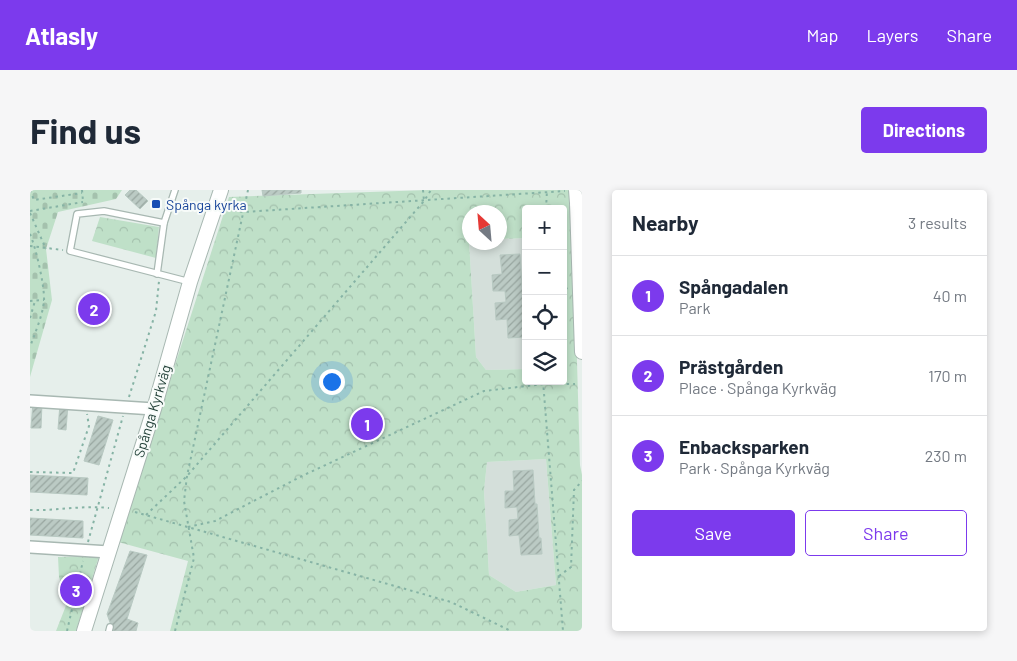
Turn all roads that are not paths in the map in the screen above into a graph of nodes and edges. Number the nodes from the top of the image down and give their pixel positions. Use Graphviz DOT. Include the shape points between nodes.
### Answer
graph roads {
  1 [pos="175,190"];
  2 [pos="221,190"];
  3 [pos="576,196"];
  4 [pos="164,223"];
  5 [pos="158,274"];
  6 [pos="190,282"];
  7 [pos="581,285"];
  8 [pos="582,352"];
  9 [pos="30,401"];
  10 [pos="154,409"];
  11 [pos="30,547"];
  12 [pos="109,552"];
  13 [pos="84,631"];
  1 -- 4 [label="lane"];
  2 -- 6 [label="street, Spånga Kyrkväg"];
  3 -- 7 [label="street"];
  4 -- 5 [label="lane"];
  4 -- 5 [label="lane" via="104,211 77,214 70,251"];
  5 -- 6 [label="lane"];
  6 -- 10 [label="street, Spånga Kyrkväg"];
  7 -- 8 [label="street"];
  9 -- 10 [label="street"];
  10 -- 12 [label="street, Spånga Kyrkväg"];
  11 -- 12 [label="street"];
  12 -- 13 [label="street, Spånga Kyrkväg"];
}
